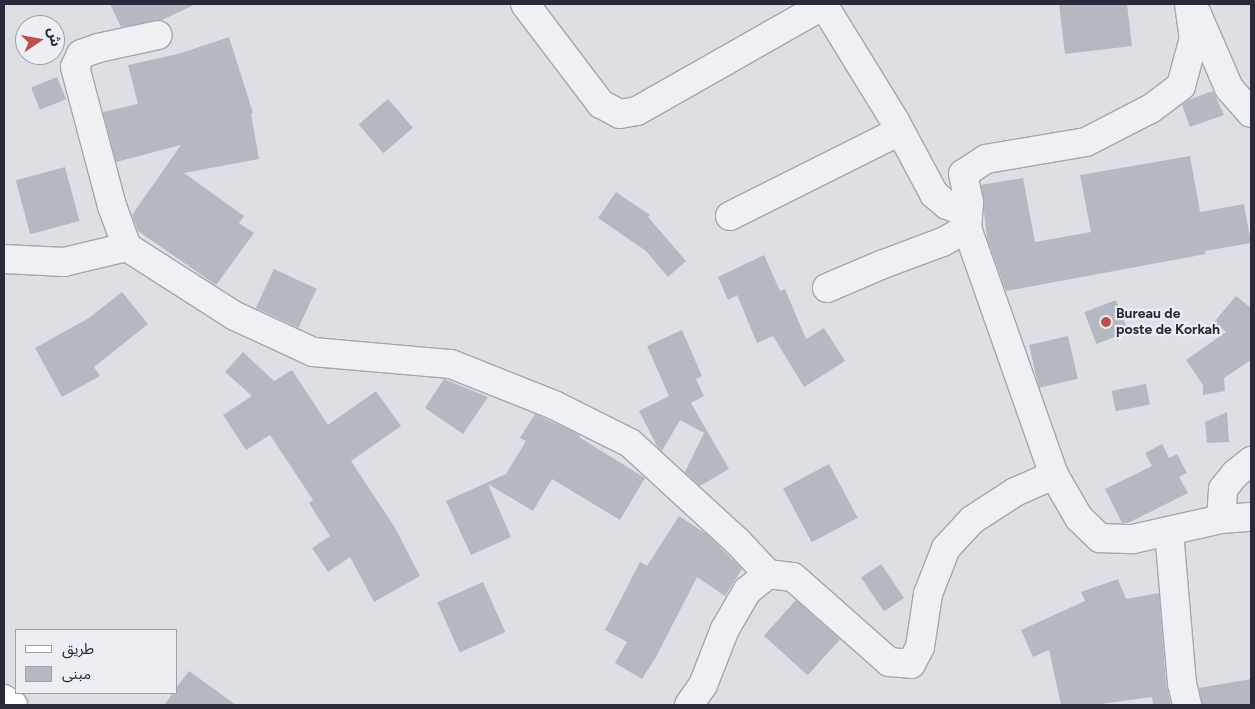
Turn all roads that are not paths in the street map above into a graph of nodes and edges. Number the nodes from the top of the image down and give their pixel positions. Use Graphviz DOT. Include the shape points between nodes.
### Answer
graph roads {
  1 [pos="525,4"];
  2 [pos="824,4"];
  3 [pos="1190,4"];
  4 [pos="158,35"];
  5 [pos="1251,113"];
  6 [pos="900,131"];
  7 [pos="730,216"];
  8 [pos="968,221"];
  9 [pos="126,247"];
  10 [pos="4,259"];
  11 [pos="827,288"];
  12 [pos="1251,461"];
  13 [pos="1054,475"];
  14 [pos="1251,517"];
  15 [pos="1221,519"];
  16 [pos="1169,532"];
  17 [pos="768,574"];
  18 [pos="4,698"];
  19 [pos="14,705"];
  20 [pos="690,705"];
  21 [pos="1187,705"];
  1 -- 2 [label="street" via="601,104 620,114 637,110"];
  2 -- 6 [label="street"];
  3 -- 5 [label="street" via="1229,88"];
  3 -- 8 [label="street" via="1194,38 1181,86 1150,109 1086,142 986,159 970,169 963,174 969,202"];
  4 -- 9 [label="street" via="81,54 75,67"];
  6 -- 7 [label="street"];
  6 -- 8 [label="street" via="934,194"];
  8 -- 11 [label="street" via="942,242"];
  8 -- 13 [label="street"];
  9 -- 10 [label="street" via="64,262"];
  9 -- 17 [label="street" via="235,316 313,352 451,364 554,405 613,434 630,443 738,542"];
  12 -- 15 [label="street" via="1223,489"];
  13 -- 16 [label="street" via="1079,518 1100,538 1133,539"];
  13 -- 17 [label="street" via="1015,492 972,520 946,548 928,594 920,646 911,664 890,662 794,577"];
  14 -- 15 [label="street"];
  15 -- 16 [label="street"];
  16 -- 21 [label="street" via="1182,683"];
  17 -- 20 [label="street" via="747,590"];
  18 -- 19 [label="main road"];
}
